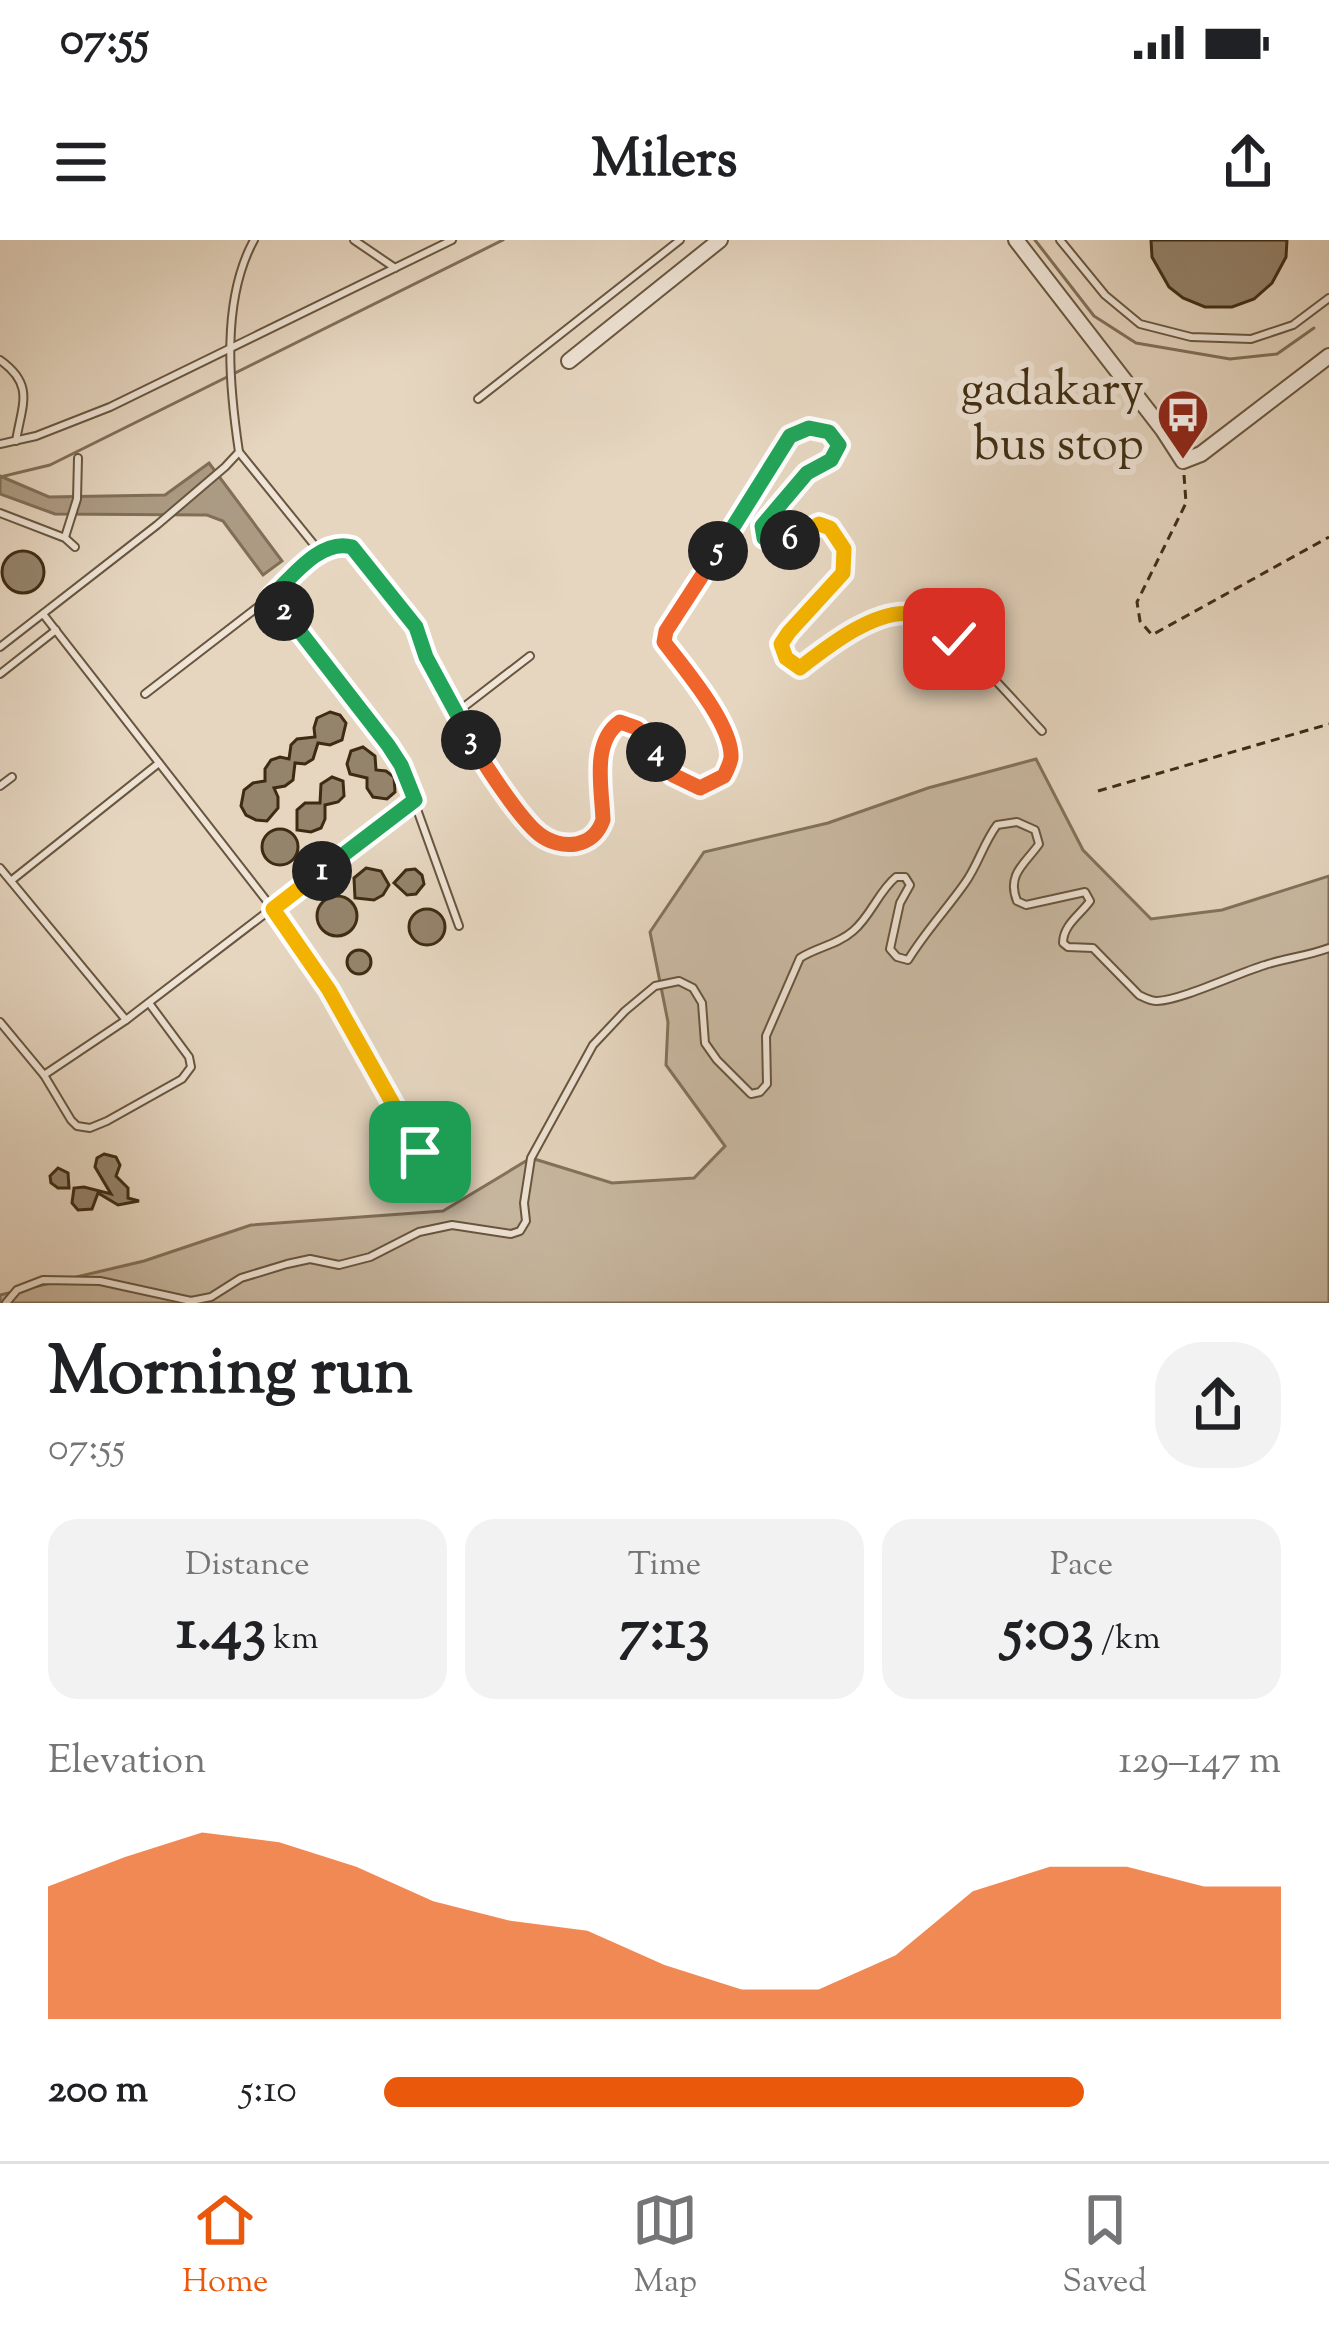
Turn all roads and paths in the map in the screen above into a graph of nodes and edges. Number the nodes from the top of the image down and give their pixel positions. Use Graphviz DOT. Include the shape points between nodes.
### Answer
graph roads {
  1 [pos="254,240"];
  2 [pos="354,240"];
  3 [pos="452,240"];
  4 [pos="680,240"];
  5 [pos="720,240"];
  6 [pos="1016,240"];
  7 [pos="1060,240"];
  8 [pos="395,268"];
  9 [pos="1329,298"];
  10 [pos="232,345"];
  11 [pos="1329,356"];
  12 [pos="0,360"];
  13 [pos="569,361"];
  14 [pos="478,399"];
  15 [pos="16,441"];
  16 [pos="0,445"];
  17 [pos="238,452"];
  18 [pos="78,458"];
  19 [pos="1183,461"];
  20 [pos="0,513"];
  21 [pos="1329,537"];
  22 [pos="65,538"];
  23 [pos="75,547"];
  24 [pos="320,552"];
  25 [pos="272,596"];
  26 [pos="43,614"];
  27 [pos="56,630"];
  28 [pos="0,647"];
  29 [pos="530,656"];
  30 [pos="0,674"];
  31 [pos="145,694"];
  32 [pos="456,713"];
  33 [pos="1329,724"];
  34 [pos="1042,731"];
  35 [pos="159,763"];
  36 [pos="12,777"];
  37 [pos="0,786"];
  38 [pos="1098,791"];
  39 [pos="415,800"];
  40 [pos="0,868"];
  41 [pos="10,881"];
  42 [pos="273,909"];
  43 [pos="458,926"];
  44 [pos="1329,948"];
  45 [pos="149,1003"];
  46 [pos="126,1021"];
  47 [pos="0,1022"];
  48 [pos="44,1075"];
  49 [pos="420,1152"];
  50 [pos="6,1303"];
  1 -- 10 [label="lane" via="235,286"];
  2 -- 8 [label="lane"];
  3 -- 8 [label="lane"];
  4 -- 14 [label="lane"];
  5 -- 13 [label="street"];
  6 -- 19 [label="street"];
  7 -- 9 [label="lane" via="1140,324 1191,338 1251,339 1293,325"];
  8 -- 10 [label="lane"];
  10 -- 15 [label="lane" via="110,407"];
  10 -- 17 [label="lane"];
  11 -- 19 [label="street"];
  12 -- 15 [label="lane" via="25,388"];
  15 -- 16 [label="lane"];
  17 -- 24 [label="lane"];
  17 -- 26 [label="lane"];
  18 -- 22 [label="lane"];
  19 -- 21 [label="path" via="1186,503 1137,602 1152,634"];
  20 -- 22 [label="lane"];
  22 -- 23 [label="lane"];
  24 -- 25 [label="lane"];
  24 -- 32 [label="lane" via="352,547 416,627"];
  25 -- 31 [label="lane"];
  25 -- 39 [label="lane" via="388,745"];
  26 -- 27 [label="lane"];
  26 -- 28 [label="lane"];
  27 -- 30 [label="lane"];
  27 -- 35 [label="lane"];
  29 -- 32 [label="lane"];
  32 -- 34 [label="lane" via="529,824 562,845 599,830 602,746 620,722 637,728 673,775 700,788 724,776 727,737 664,642 666,631 790,436 809,428 829,432 839,445 762,526 764,538 779,545 819,524 830,528 844,549 843,573 789,632 781,644 786,658 800,668 882,617 914,614 954,639"];
  33 -- 38 [label="path"];
  35 -- 41 [label="lane"];
  35 -- 42 [label="lane"];
  36 -- 37 [label="lane"];
  39 -- 42 [label="lane"];
  39 -- 43 [label="lane"];
  40 -- 41 [label="lane"];
  41 -- 46 [label="lane"];
  42 -- 45 [label="lane"];
  42 -- 49 [label="lane"];
  44 -- 50 [label="lane" via="1147,999 1093,948 1063,943 1090,901 1085,892 1017,901 1016,873 1039,844 1035,830 997,825 968,880 908,960 890,949 910,885 905,877 884,886 853,931 800,958 766,1036 767,1084 760,1092 751,1094 705,1043 693,988 679,981 655,986 625,1011 592,1045 531,1158 520,1231 419,1232 370,1257 287,1264 191,1301 100,1281 43,1280"];
  45 -- 46 [label="lane"];
  45 -- 48 [label="lane" via="189,1057 182,1079 90,1128 71,1120"];
  46 -- 48 [label="lane"];
  47 -- 48 [label="lane"];
}
